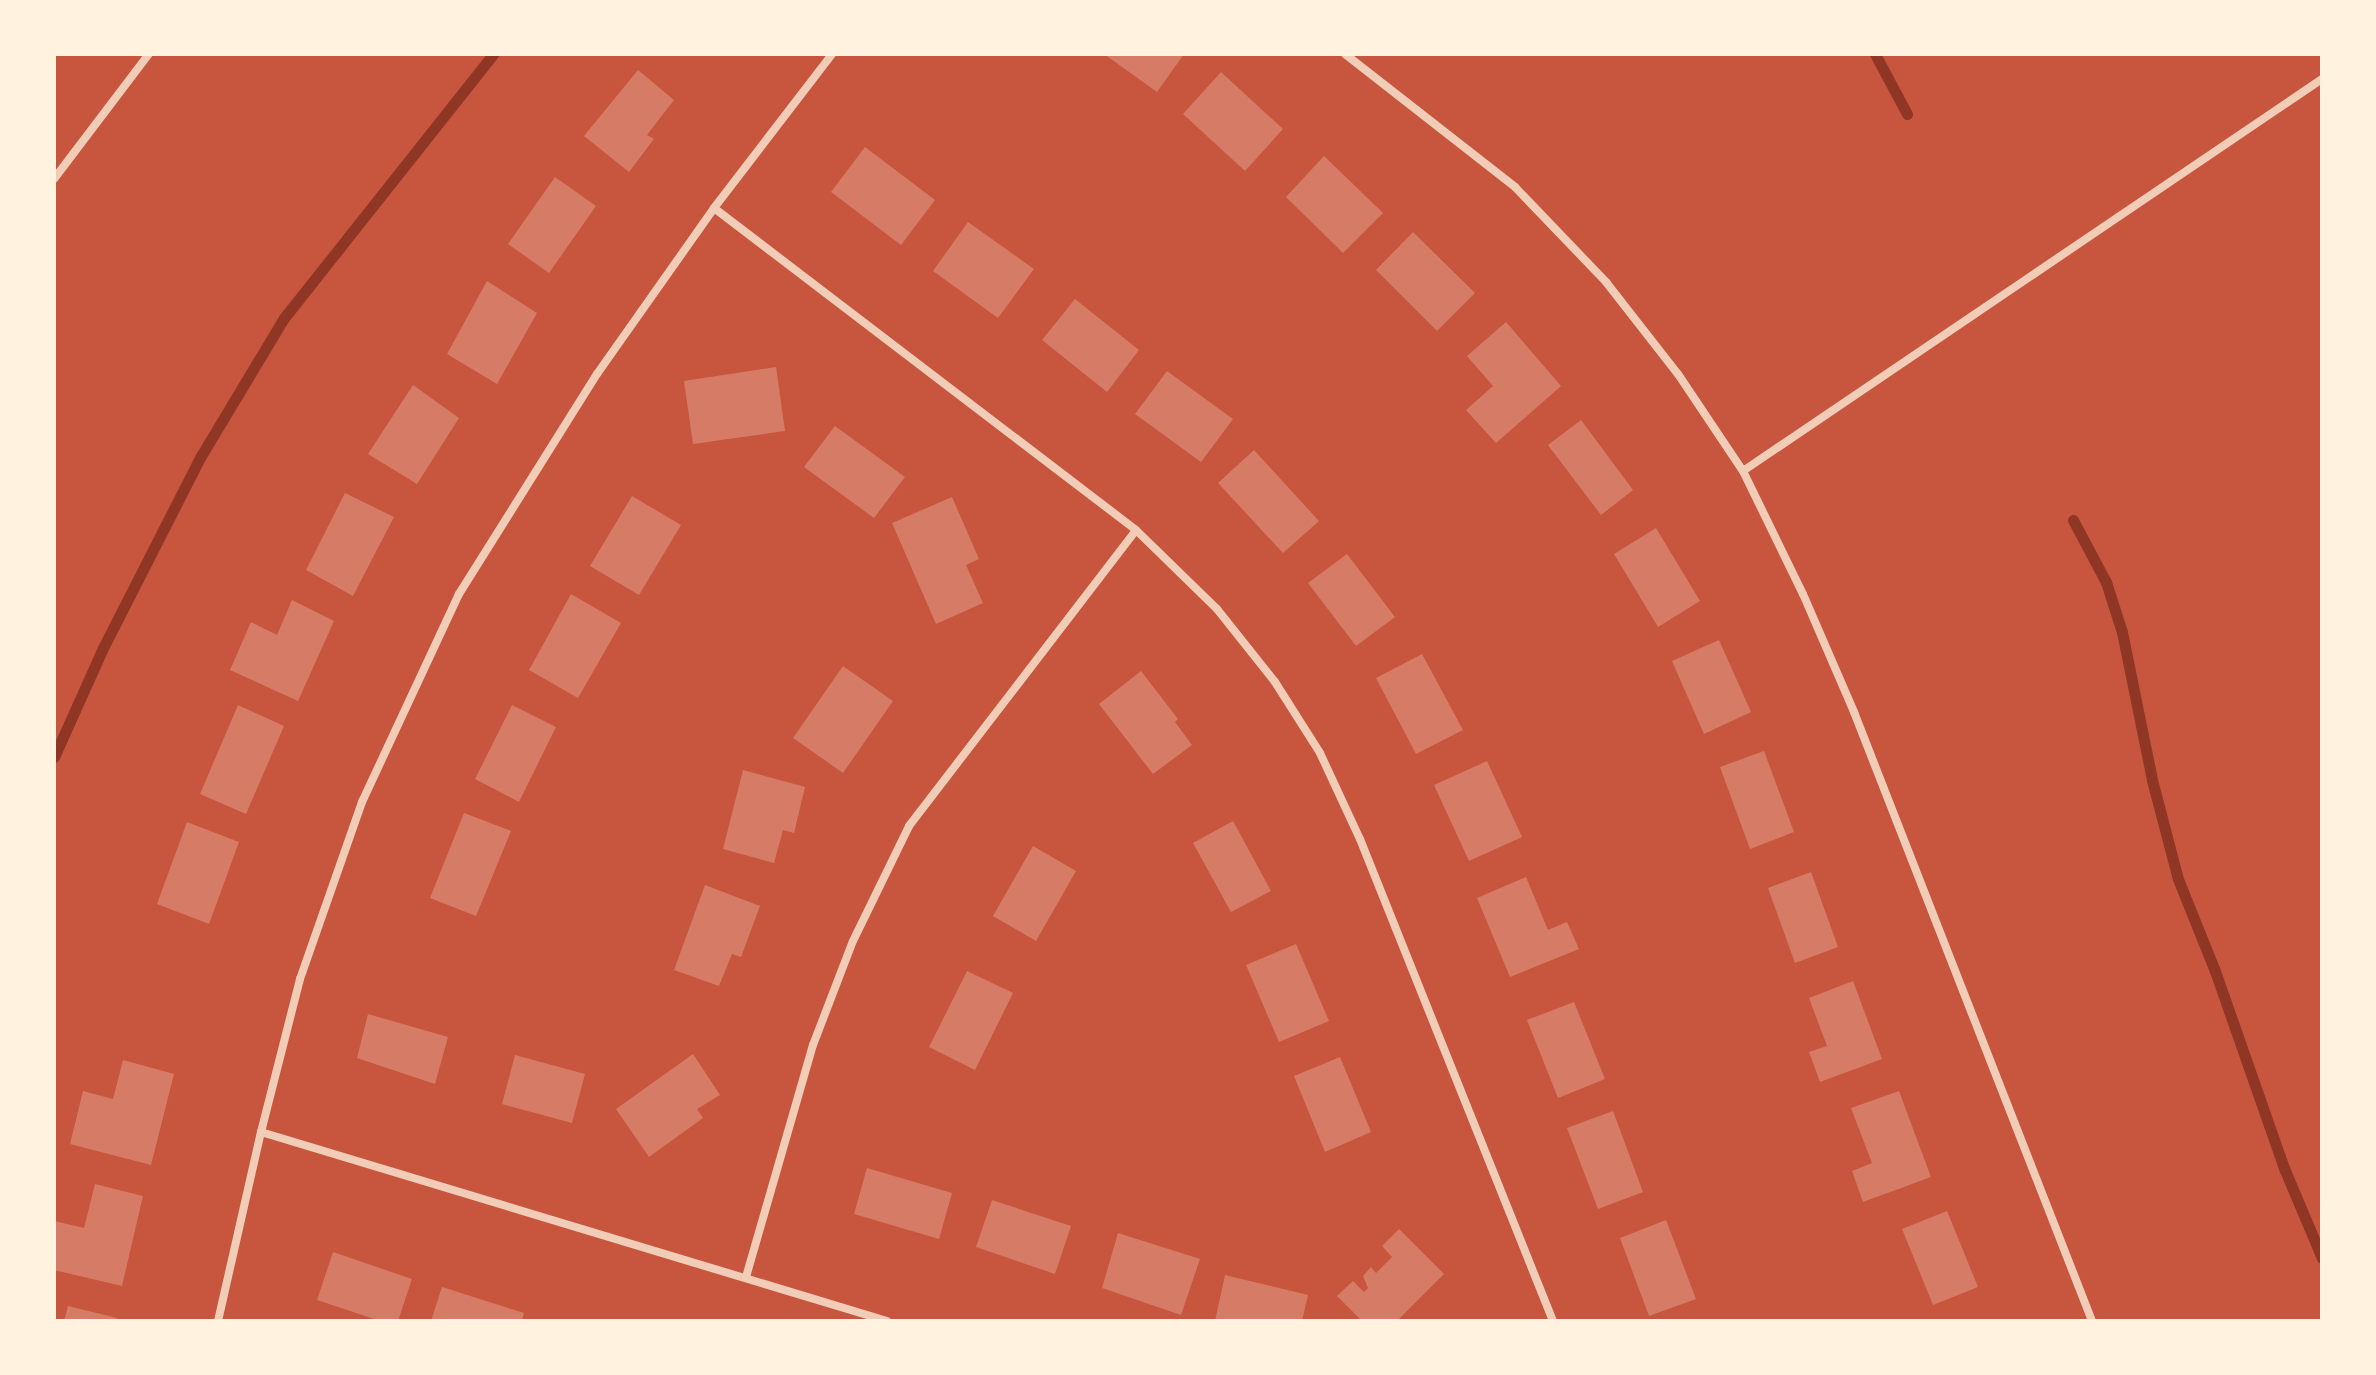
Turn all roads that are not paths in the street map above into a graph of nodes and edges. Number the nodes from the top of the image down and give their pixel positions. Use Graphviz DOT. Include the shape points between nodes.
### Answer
graph roads {
  1 [pos="149,54"];
  2 [pos="832,54"];
  3 [pos="1345,54"];
  4 [pos="2322,79"];
  5 [pos="54,179"];
  6 [pos="714,208"];
  7 [pos="1743,471"];
  8 [pos="1136,530"];
  9 [pos="261,1132"];
  10 [pos="746,1277"];
  11 [pos="218,1321"];
  12 [pos="887,1321"];
  13 [pos="1553,1321"];
  14 [pos="2092,1321"];
  1 -- 5 [label="street"];
  2 -- 6 [label="street"];
  3 -- 7 [label="street" via="1515,187 1606,282 1678,374"];
  4 -- 7 [label="street"];
  6 -- 8 [label="street"];
  6 -- 9 [label="street" via="597,374 459,594 362,802 300,979"];
  7 -- 14 [label="street" via="1854,712"];
  8 -- 10 [label="street" via="909,826 853,941 813,1045"];
  8 -- 13 [label="street" via="1217,609 1275,682 1320,753 1360,839"];
  9 -- 10 [label="street"];
  9 -- 11 [label="street"];
  10 -- 12 [label="street"];
}
